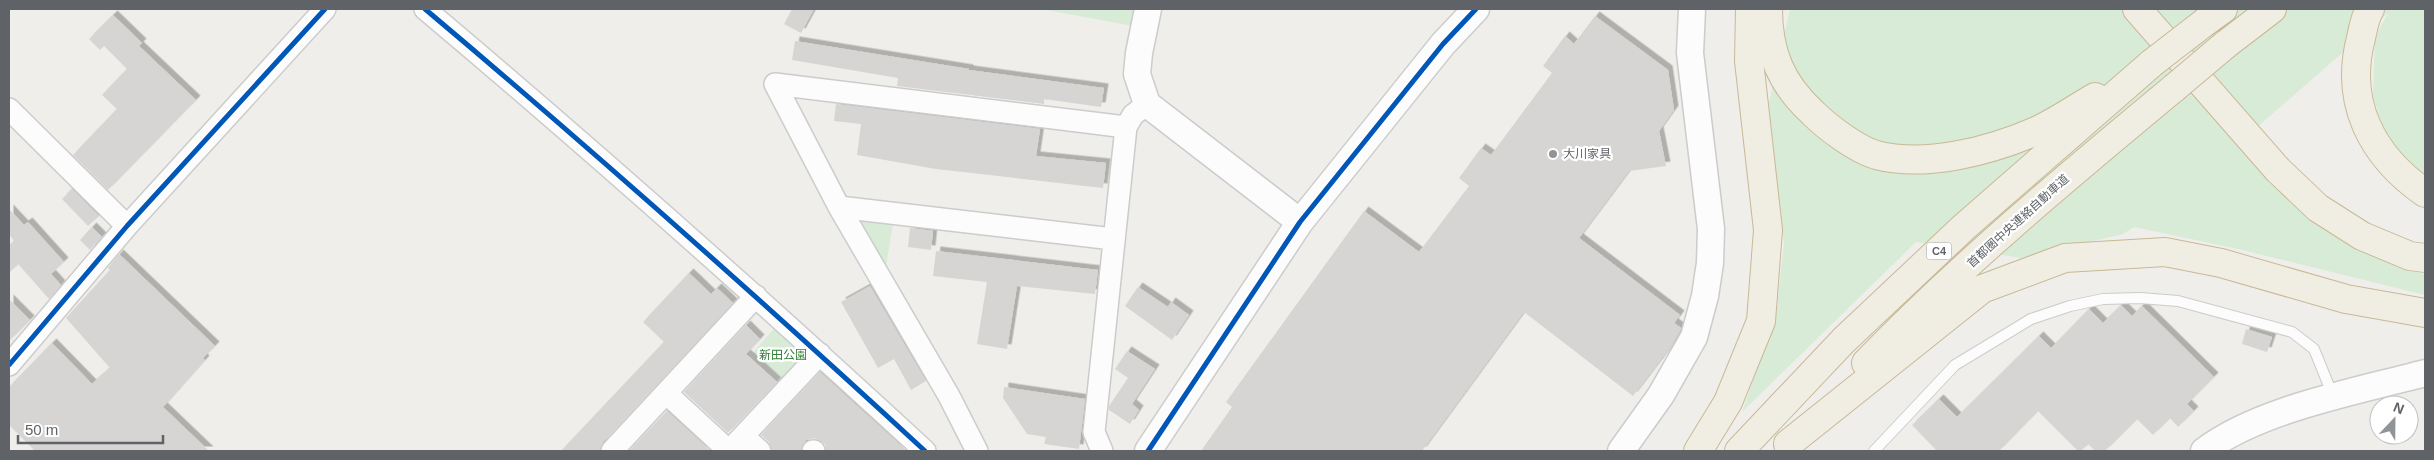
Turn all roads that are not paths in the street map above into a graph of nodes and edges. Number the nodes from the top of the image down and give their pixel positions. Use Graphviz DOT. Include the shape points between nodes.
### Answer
graph roads {
  1 [pos="325,9"];
  2 [pos="424,9"];
  3 [pos="1148,9"];
  4 [pos="1476,9"];
  5 [pos="1692,9"];
  6 [pos="1750,9"];
  7 [pos="1768,9"];
  8 [pos="2137,9"];
  9 [pos="2158,9"];
  10 [pos="2272,9"];
  11 [pos="2370,9"];
  12 [pos="2214,15"];
  13 [pos="2152,63"];
  14 [pos="1147,104"];
  15 [pos="9,109"];
  16 [pos="1126,127"];
  17 [pos="2425,194"];
  18 [pos="839,207"];
  19 [pos="1300,222"];
  20 [pos="127,226"];
  21 [pos="1113,239"];
  22 [pos="2425,242"];
  23 [pos="2425,258"];
  24 [pos="756,296"];
  25 [pos="2425,314"];
  26 [pos="820,354"];
  27 [pos="9,365"];
  28 [pos="2425,373"];
  29 [pos="666,393"];
  30 [pos="2334,398"];
  31 [pos="734,446"];
  32 [pos="1785,448"];
  33 [pos="612,451"];
  34 [pos="760,451"];
  35 [pos="925,451"];
  36 [pos="977,451"];
  37 [pos="1102,451"];
  38 [pos="1148,451"];
  39 [pos="1622,451"];
  40 [pos="1698,451"];
  41 [pos="1739,451"];
  42 [pos="1874,451"];
  43 [pos="2204,451"];
  1 -- 20 [label="street"];
  2 -- 24 [label="street" via="570,131"];
  3 -- 14 [label="street" via="1138,52 1137,74"];
  4 -- 19 [label="street" via="1443,44"];
  5 -- 39 [label="street" via="1690,52 1711,229 1705,296 1694,337 1661,394"];
  6 -- 40 [label="highway" via="1749,61 1768,230 1761,321 1728,402"];
  7 -- 13 [label="highway" via="1774,60 1797,98 1829,129 1875,154 1921,160 1976,152 2036,131"];
  8 -- 23 [label="highway" via="2278,170 2318,208 2362,236 2410,256"];
  9 -- 22 [label="highway" via="2320,190 2384,229"];
  10 -- 32 [label="highway, 首都圏中央連絡自動車道 / C4, bridge" via="2027,210 1903,325"];
  11 -- 17 [label="highway" via="2354,62 2360,106 2375,144 2403,178"];
  12 -- 13 [label="highway, C4, bridge"];
  13 -- 41 [label="highway, C4" via="1964,227 1865,320"];
  14 -- 16 [label="street" via="1133,114"];
  14 -- 19 [label="street"];
  15 -- 20 [label="street"];
  16 -- 18 [label="street" via="775,84"];
  16 -- 21 [label="street"];
  18 -- 21 [label="street"];
  18 -- 36 [label="street" via="949,396"];
  19 -- 38 [label="street"];
  20 -- 27 [label="street"];
  21 -- 37 [label="street" via="1094,432"];
  24 -- 26 [label="street"];
  24 -- 29 [label="street"];
  25 -- 32 [label="highway" via="2346,299 2221,263 2165,252 2065,258 1982,289"];
  26 -- 31 [label="street"];
  26 -- 35 [label="street"];
  28 -- 30 [label="street"];
  29 -- 31 [label="street"];
  29 -- 33 [label="street"];
  30 -- 42 [label="lane" via="2314,349 2292,332 2178,301 2103,299 2031,318 1955,365"];
  30 -- 43 [label="street" via="2268,417 2221,438"];
  31 -- 34 [label="street"];
}
